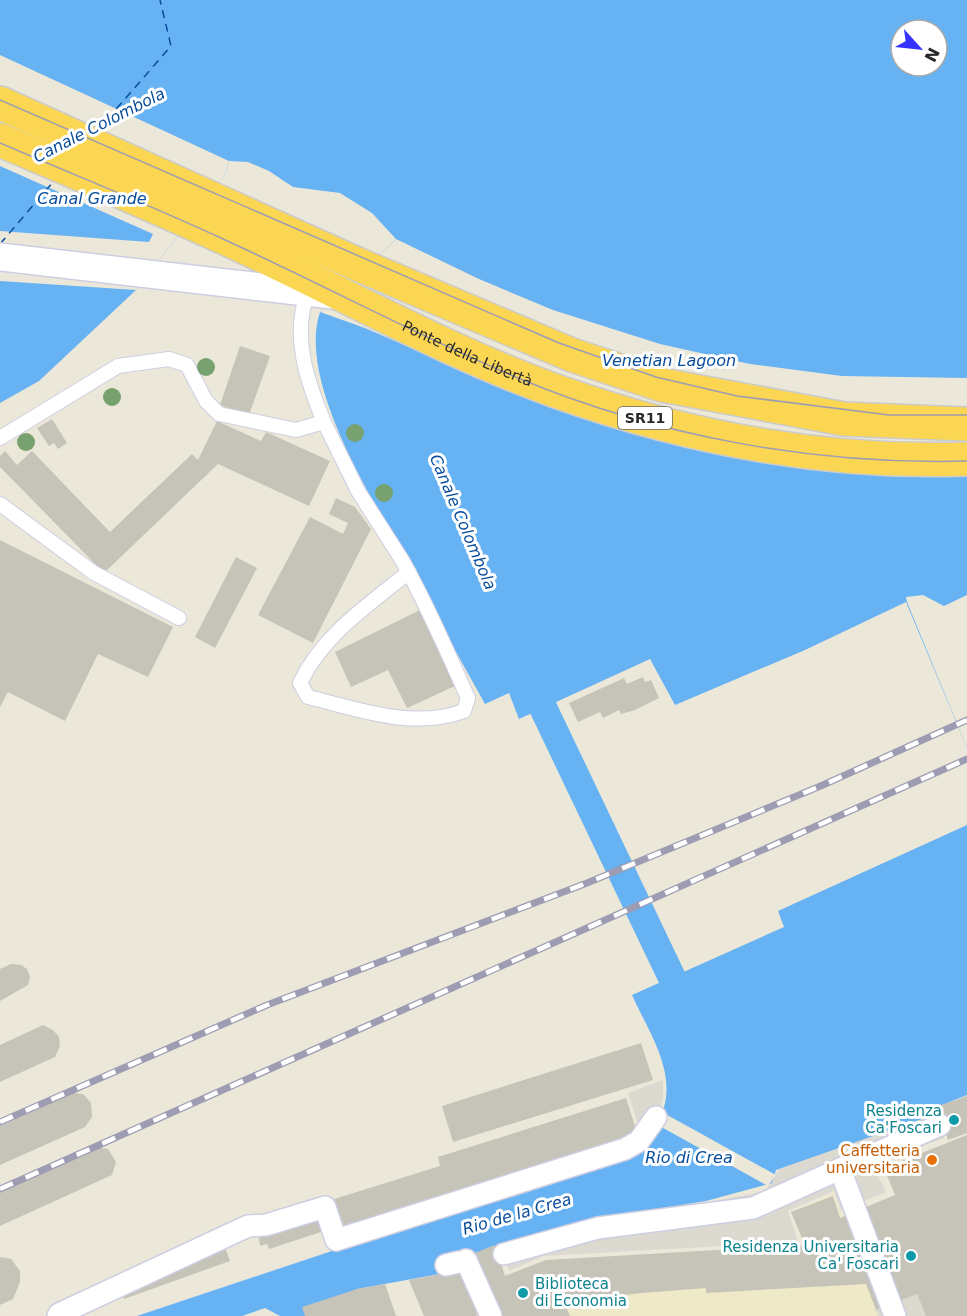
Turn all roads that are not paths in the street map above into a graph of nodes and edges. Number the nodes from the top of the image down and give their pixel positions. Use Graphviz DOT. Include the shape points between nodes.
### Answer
graph roads {
  1 [pos="0,104"];
  2 [pos="0,140"];
  3 [pos="0,257"];
  4 [pos="308,292"];
  5 [pos="343,296"];
  6 [pos="324,422"];
  7 [pos="967,424"];
  8 [pos="0,438"];
  9 [pos="967,459"];
  10 [pos="0,504"];
  11 [pos="409,572"];
  12 [pos="179,618"];
  13 [pos="656,1117"];
  14 [pos="940,1125"];
  15 [pos="840,1168"];
  16 [pos="504,1254"];
  17 [pos="457,1263"];
  18 [pos="58,1316"];
  19 [pos="491,1316"];
  20 [pos="895,1316"];
  1 -- 7 [label="highway, SR11" via="572,356 662,385 844,419"];
  2 -- 5 [label="highway, Ponte della Libertà / SR11" via="224,237"];
  3 -- 4 [label="street"];
  4 -- 5 [label="street"];
  4 -- 6 [label="lane" via="302,311 301,338 307,378"];
  5 -- 9 [label="highway, Ponte della Libertà / SR11" via="555,391 683,429 832,456 911,461"];
  6 -- 8 [label="lane" via="296,430 219,414 206,401 187,365 169,359 118,366"];
  6 -- 11 [label="lane" via="358,490"];
  10 -- 12 [label="lane" via="94,573"];
  11 -- 11 [label="lane" via="468,698 464,711 452,716 403,719 308,697 300,683 327,643"];
  13 -- 18 [label="street" via="639,1141 625,1149 336,1240 324,1207 266,1225 248,1226"];
  14 -- 15 [label="street"];
  15 -- 16 [label="street" via="777,1186 753,1208 598,1228"];
  15 -- 20 [label="street"];
  17 -- 19 [label="street"];
}
